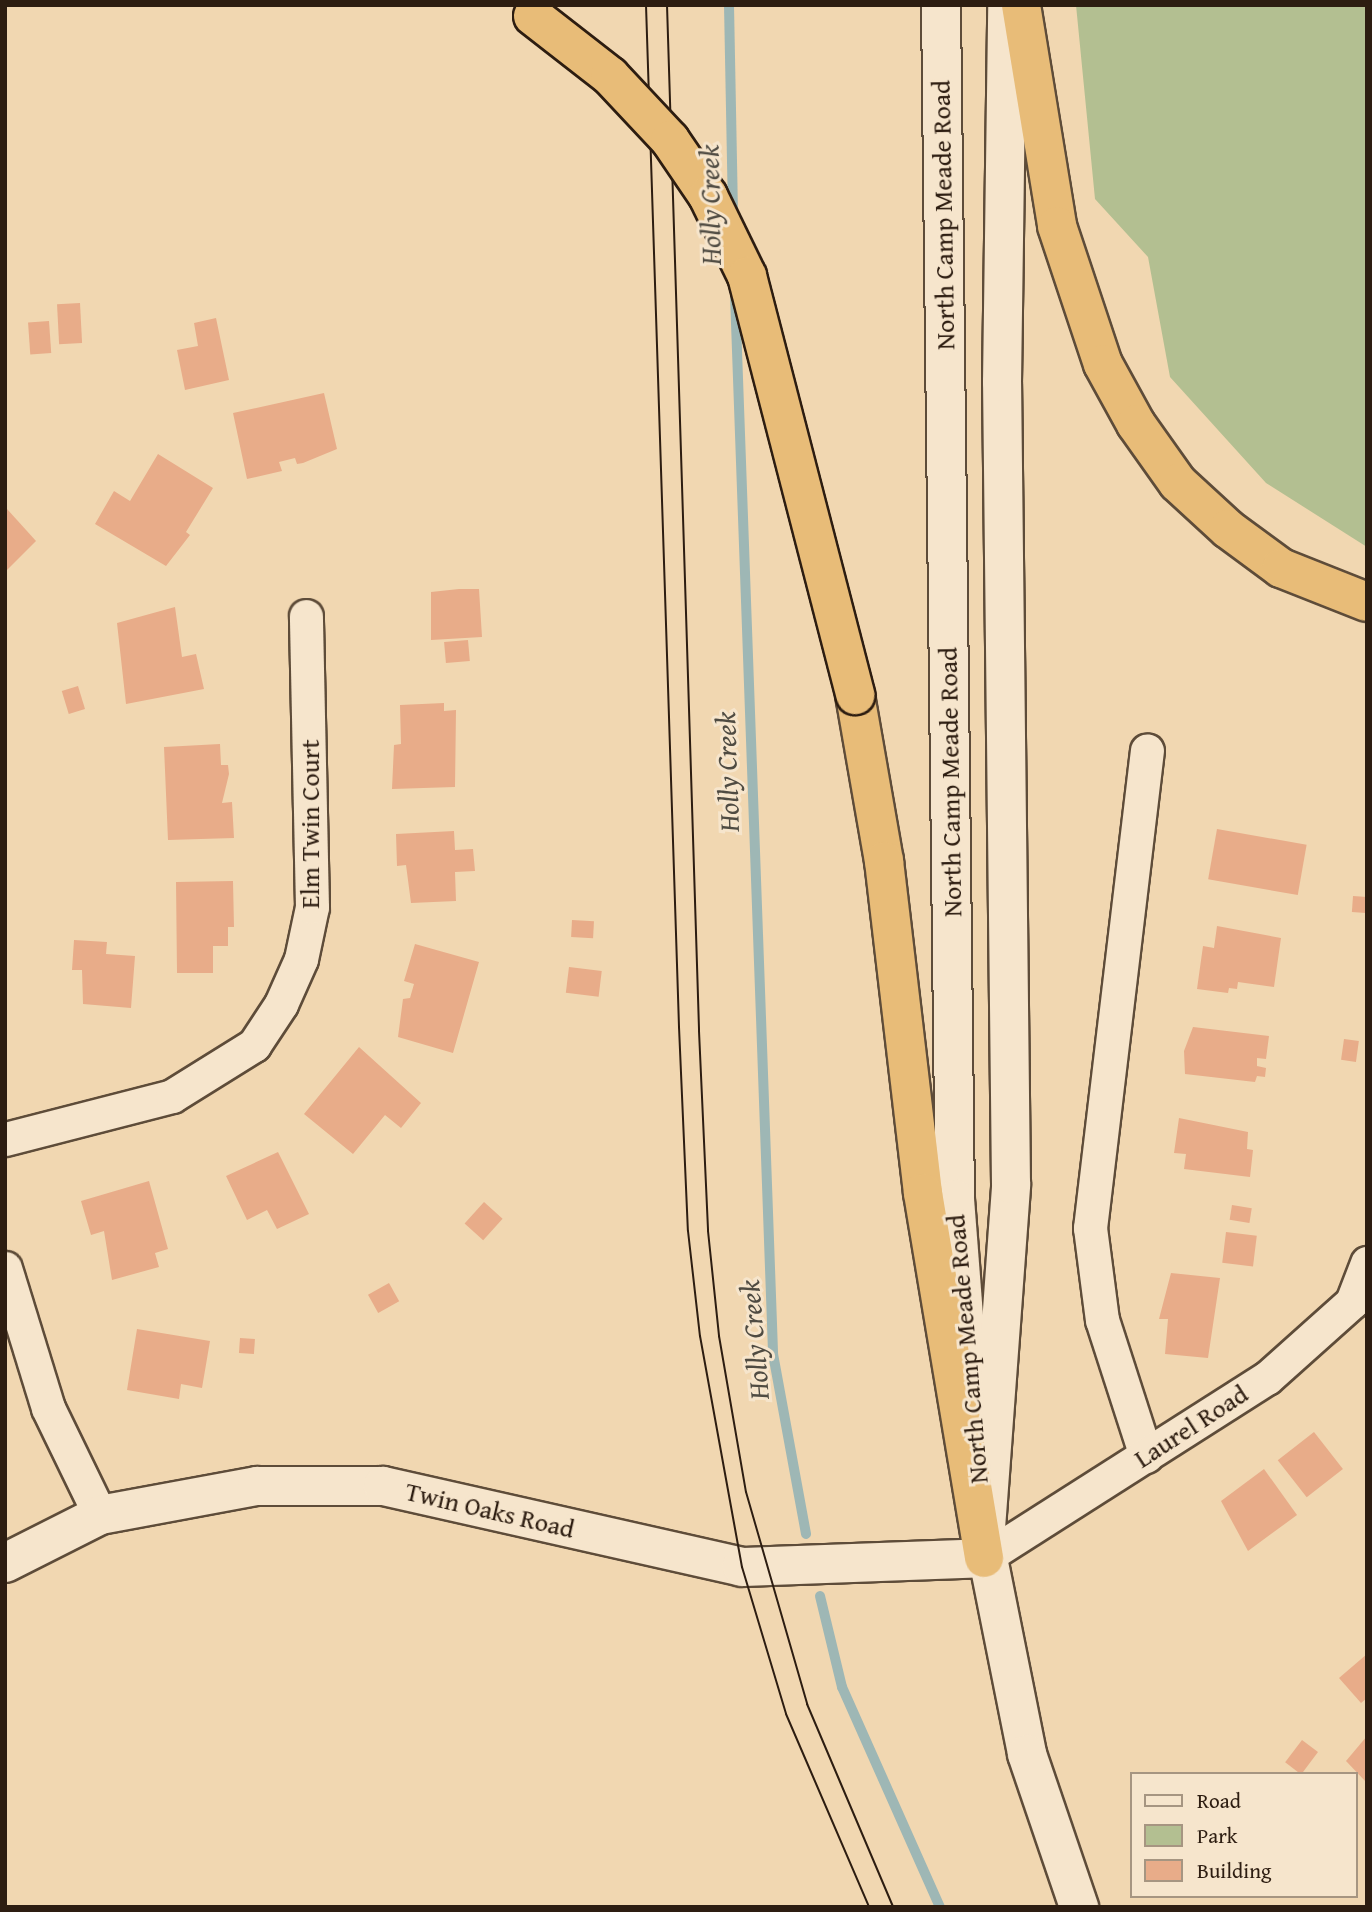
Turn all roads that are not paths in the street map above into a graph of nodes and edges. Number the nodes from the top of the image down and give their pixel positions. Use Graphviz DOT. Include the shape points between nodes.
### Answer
graph roads {
  1 [pos="941,5"];
  2 [pos="1007,5"];
  3 [pos="1021,5"];
  4 [pos="524,10"];
  5 [pos="1367,602"];
  6 [pos="306,616"];
  7 [pos="1147,750"];
  8 [pos="5,1139"];
  9 [pos="1367,1264"];
  10 [pos="5,1268"];
  11 [pos="1146,1456"];
  12 [pos="100,1515"];
  13 [pos="984,1558"];
  14 [pos="5,1563"];
  15 [pos="1079,1907"];
  1 -- 13 [label="main road, North Camp Meade Road" via="954,1199"];
  2 -- 13 [label="main road, North Camp Meade Road" via="1002,396 1011,1184"];
  3 -- 5 [label="highway" via="1057,226 1103,364 1136,424 1178,483 1228,529 1281,568"];
  4 -- 13 [label="highway, bridge" via="610,76 670,140 708,196 736,253 774,370 855,695 884,861 923,1193"];
  6 -- 8 [label="street, Elm Twin Court" via="312,907 300,959 281,1004 254,1045 172,1096"];
  7 -- 11 [label="street" via="1090,1228 1102,1320"];
  9 -- 11 [label="street, Laurel Road" via="1352,1302 1318,1336 1267,1378"];
  10 -- 12 [label="street" via="48,1408"];
  11 -- 13 [label="street, Laurel Road"];
  12 -- 13 [label="main road, Twin Oaks Road" via="257,1486 383,1486 743,1567"];
  12 -- 14 [label="main road, Twin Oaks Road"];
  13 -- 15 [label="main road, North Camp Meade Road" via="1036,1787"];
}
